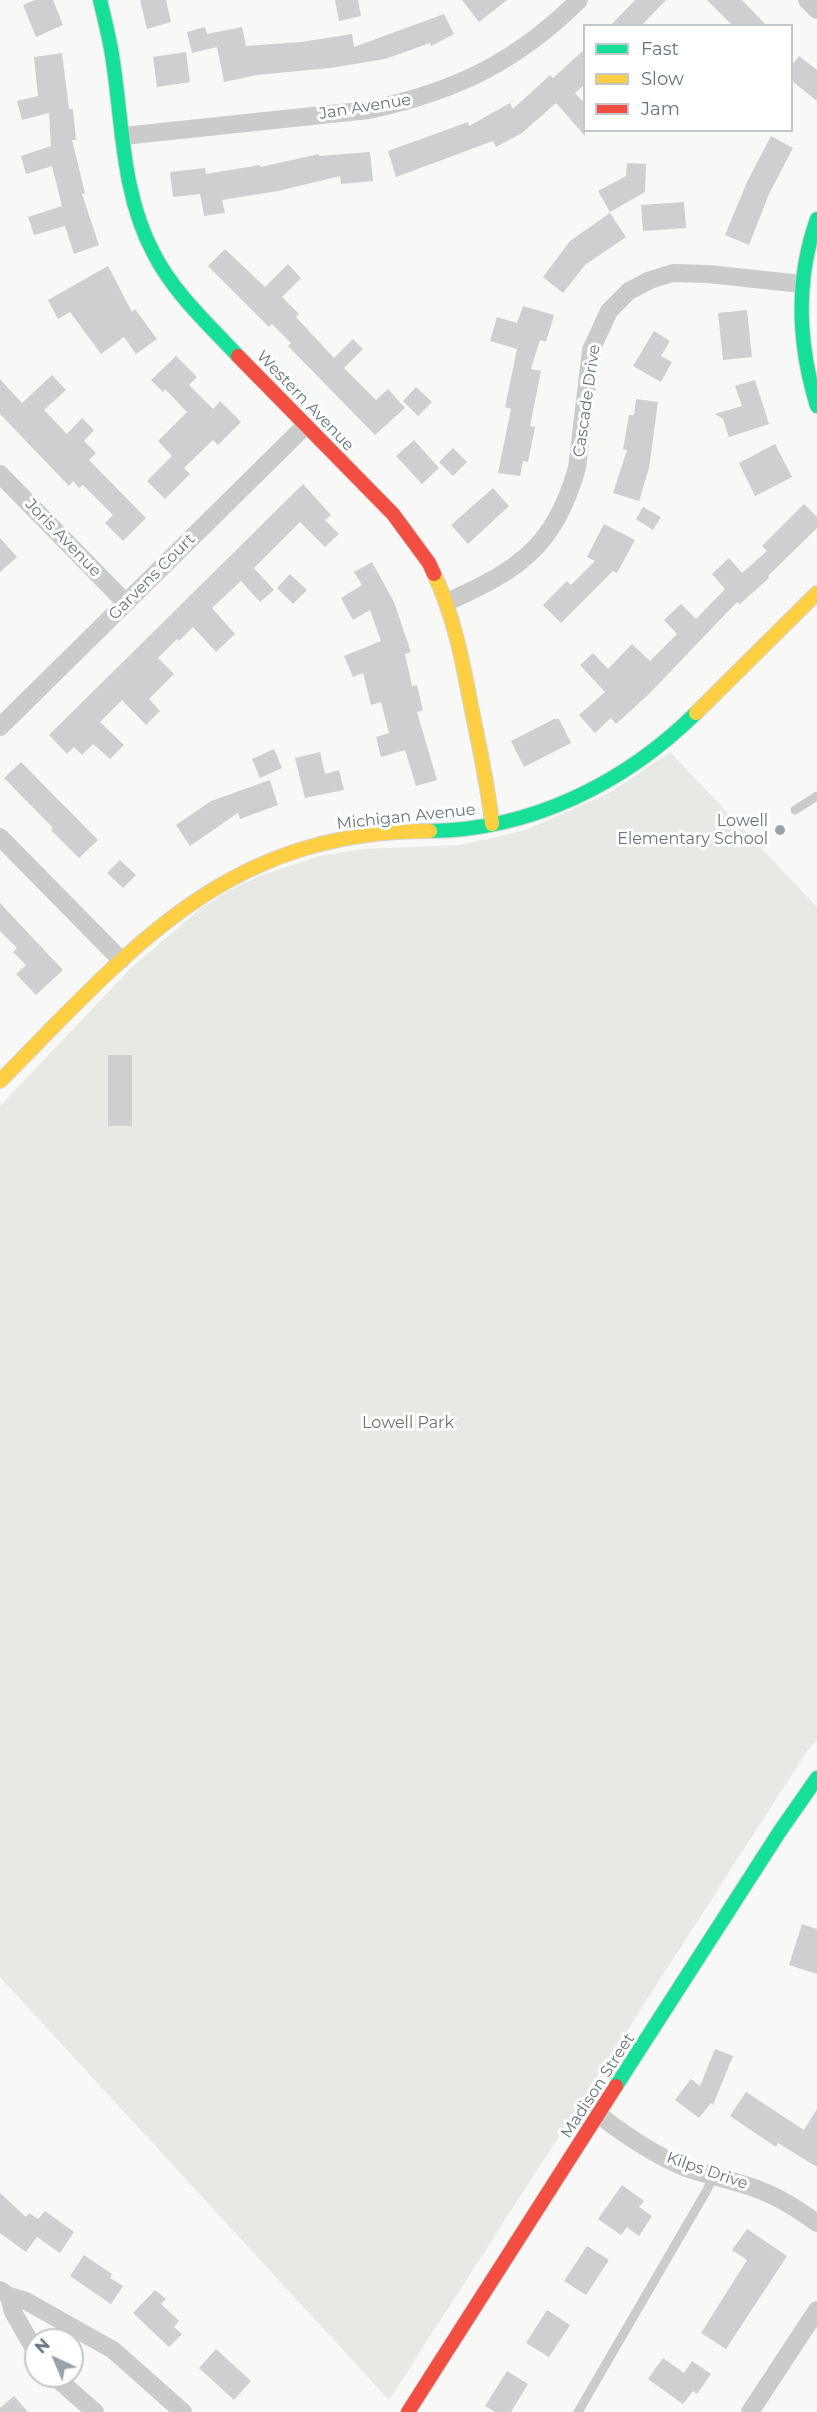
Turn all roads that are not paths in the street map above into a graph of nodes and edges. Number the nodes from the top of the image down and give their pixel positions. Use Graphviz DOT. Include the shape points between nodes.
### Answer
graph roads {
  1 [pos="100,0"];
  2 [pos="579,0"];
  3 [pos="807,0"];
  4 [pos="817,10"];
  5 [pos="123,136"];
  6 [pos="817,219"];
  7 [pos="802,284"];
  8 [pos="817,406"];
  9 [pos="305,426"];
  10 [pos="0,474"];
  11 [pos="817,593"];
  12 [pos="447,602"];
  13 [pos="126,603"];
  14 [pos="0,727"];
  15 [pos="817,796"];
  16 [pos="795,810"];
  17 [pos="492,824"];
  18 [pos="0,837"];
  19 [pos="121,960"];
  20 [pos="0,1081"];
  21 [pos="817,1778"];
  22 [pos="599,2115"];
  23 [pos="713,2176"];
  24 [pos="817,2223"];
  25 [pos="4,2293"];
  26 [pos="817,2310"];
  27 [pos="24,2330"];
  28 [pos="68,2388"];
  29 [pos="95,2412"];
  30 [pos="183,2412"];
  31 [pos="408,2412"];
  32 [pos="578,2412"];
  33 [pos="750,2412"];
  1 -- 5 [label="street, Western Avenue"];
  2 -- 5 [label="street, Jan Avenue" via="546,31 500,63 458,85 407,102 369,110"];
  3 -- 4 [label="street"];
  5 -- 9 [label="street, Western Avenue" via="135,208 154,255 186,301"];
  6 -- 7 [label="street"];
  7 -- 8 [label="street" via="801,341"];
  7 -- 12 [label="street, Cascade Drive" via="673,273 650,280 618,300 591,350 577,468 550,531 508,572"];
  9 -- 12 [label="street, Western Avenue" via="407,530 429,563"];
  9 -- 13 [label="street, Garvens Court"];
  10 -- 13 [label="street, Joris Avenue"];
  11 -- 17 [label="street, Michigan Avenue" via="672,737 641,762 578,798"];
  12 -- 17 [label="street, Western Avenue" via="468,686"];
  13 -- 14 [label="street, Garvens Court"];
  15 -- 16 [label="lane"];
  17 -- 19 [label="street, Michigan Avenue" via="341,839 280,856 203,895"];
  18 -- 19 [label="street"];
  19 -- 20 [label="street, Michigan Avenue"];
  21 -- 22 [label="street, Madison Street"];
  22 -- 23 [label="street, Kilps Drive" via="664,2158"];
  22 -- 31 [label="street, Madison Street"];
  23 -- 24 [label="street, Kilps Drive" via="774,2196"];
  23 -- 32 [label="lane"];
  25 -- 27 [label="street"];
  25 -- 30 [label="street" via="26,2301 113,2350"];
  26 -- 33 [label="street"];
  28 -- 29 [label="street"];
}
